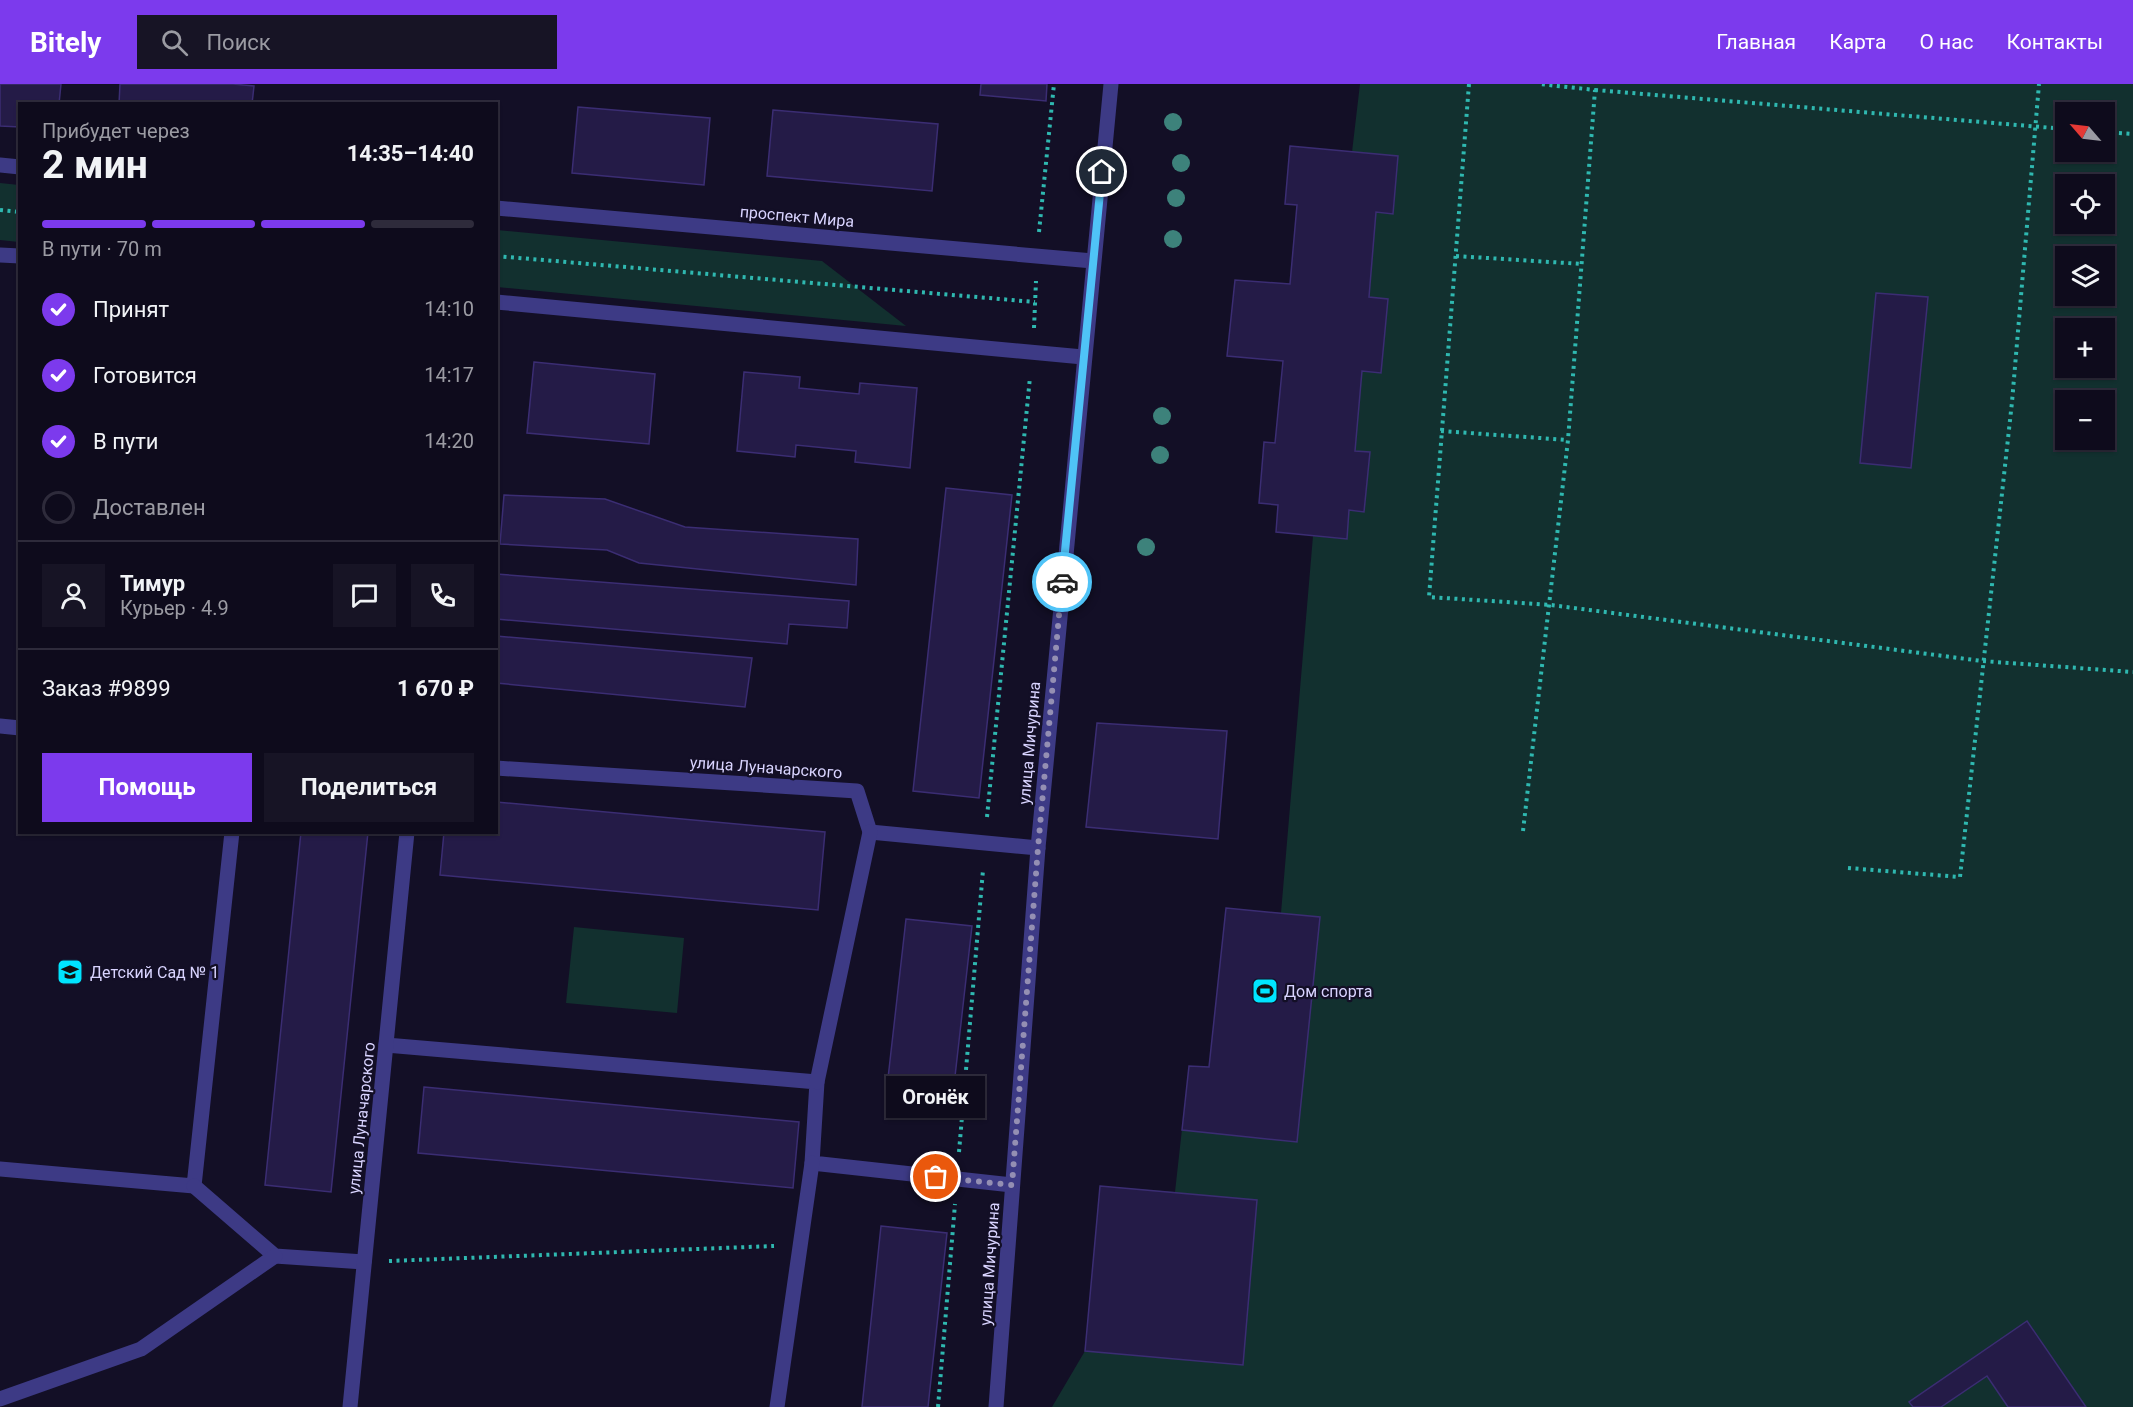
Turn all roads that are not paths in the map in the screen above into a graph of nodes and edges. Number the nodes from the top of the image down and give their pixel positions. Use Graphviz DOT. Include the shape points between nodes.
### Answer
graph roads {
  1 [pos="1111,84"];
  2 [pos="0,165"];
  3 [pos="18,166"];
  4 [pos="498,208"];
  5 [pos="0,255"];
  6 [pos="18,256"];
  7 [pos="1093,261"];
  8 [pos="498,302"];
  9 [pos="1083,357"];
  10 [pos="0,726"];
  11 [pos="18,728"];
  12 [pos="498,768"];
  13 [pos="870,832"];
  14 [pos="232,834"];
  15 [pos="407,834"];
  16 [pos="1038,848"];
  17 [pos="386,1045"];
  18 [pos="817,1082"];
  19 [pos="812,1163"];
  20 [pos="0,1169"];
  21 [pos="1012,1185"];
  22 [pos="194,1186"];
  23 [pos="275,1256"];
  24 [pos="364,1262"];
  25 [pos="0,1399"];
  26 [pos="350,1407"];
  27 [pos="777,1407"];
  28 [pos="996,1407"];
  1 -- 7 [label="street, улица Мичурина"];
  2 -- 3 [label="street"];
  4 -- 7 [label="street, проспект Мира"];
  5 -- 6 [label="street"];
  7 -- 9 [label="street, улица Мичурина"];
  8 -- 9 [label="street"];
  9 -- 16 [label="street, улица Мичурина"];
  10 -- 11 [label="street"];
  12 -- 13 [label="street, улица Луначарского" via="857,790"];
  13 -- 16 [label="street"];
  13 -- 18 [label="street"];
  14 -- 22 [label="street"];
  15 -- 17 [label="street, улица Луначарского"];
  16 -- 21 [label="street, улица Мичурина"];
  17 -- 18 [label="street"];
  17 -- 24 [label="street, улица Луначарского"];
  18 -- 19 [label="street"];
  19 -- 21 [label="street"];
  19 -- 27 [label="street"];
  20 -- 22 [label="street"];
  21 -- 28 [label="street, улица Мичурина"];
  22 -- 23 [label="street"];
  23 -- 24 [label="street"];
  23 -- 25 [label="street" via="141,1349"];
  24 -- 26 [label="street, улица Луначарского"];
}
